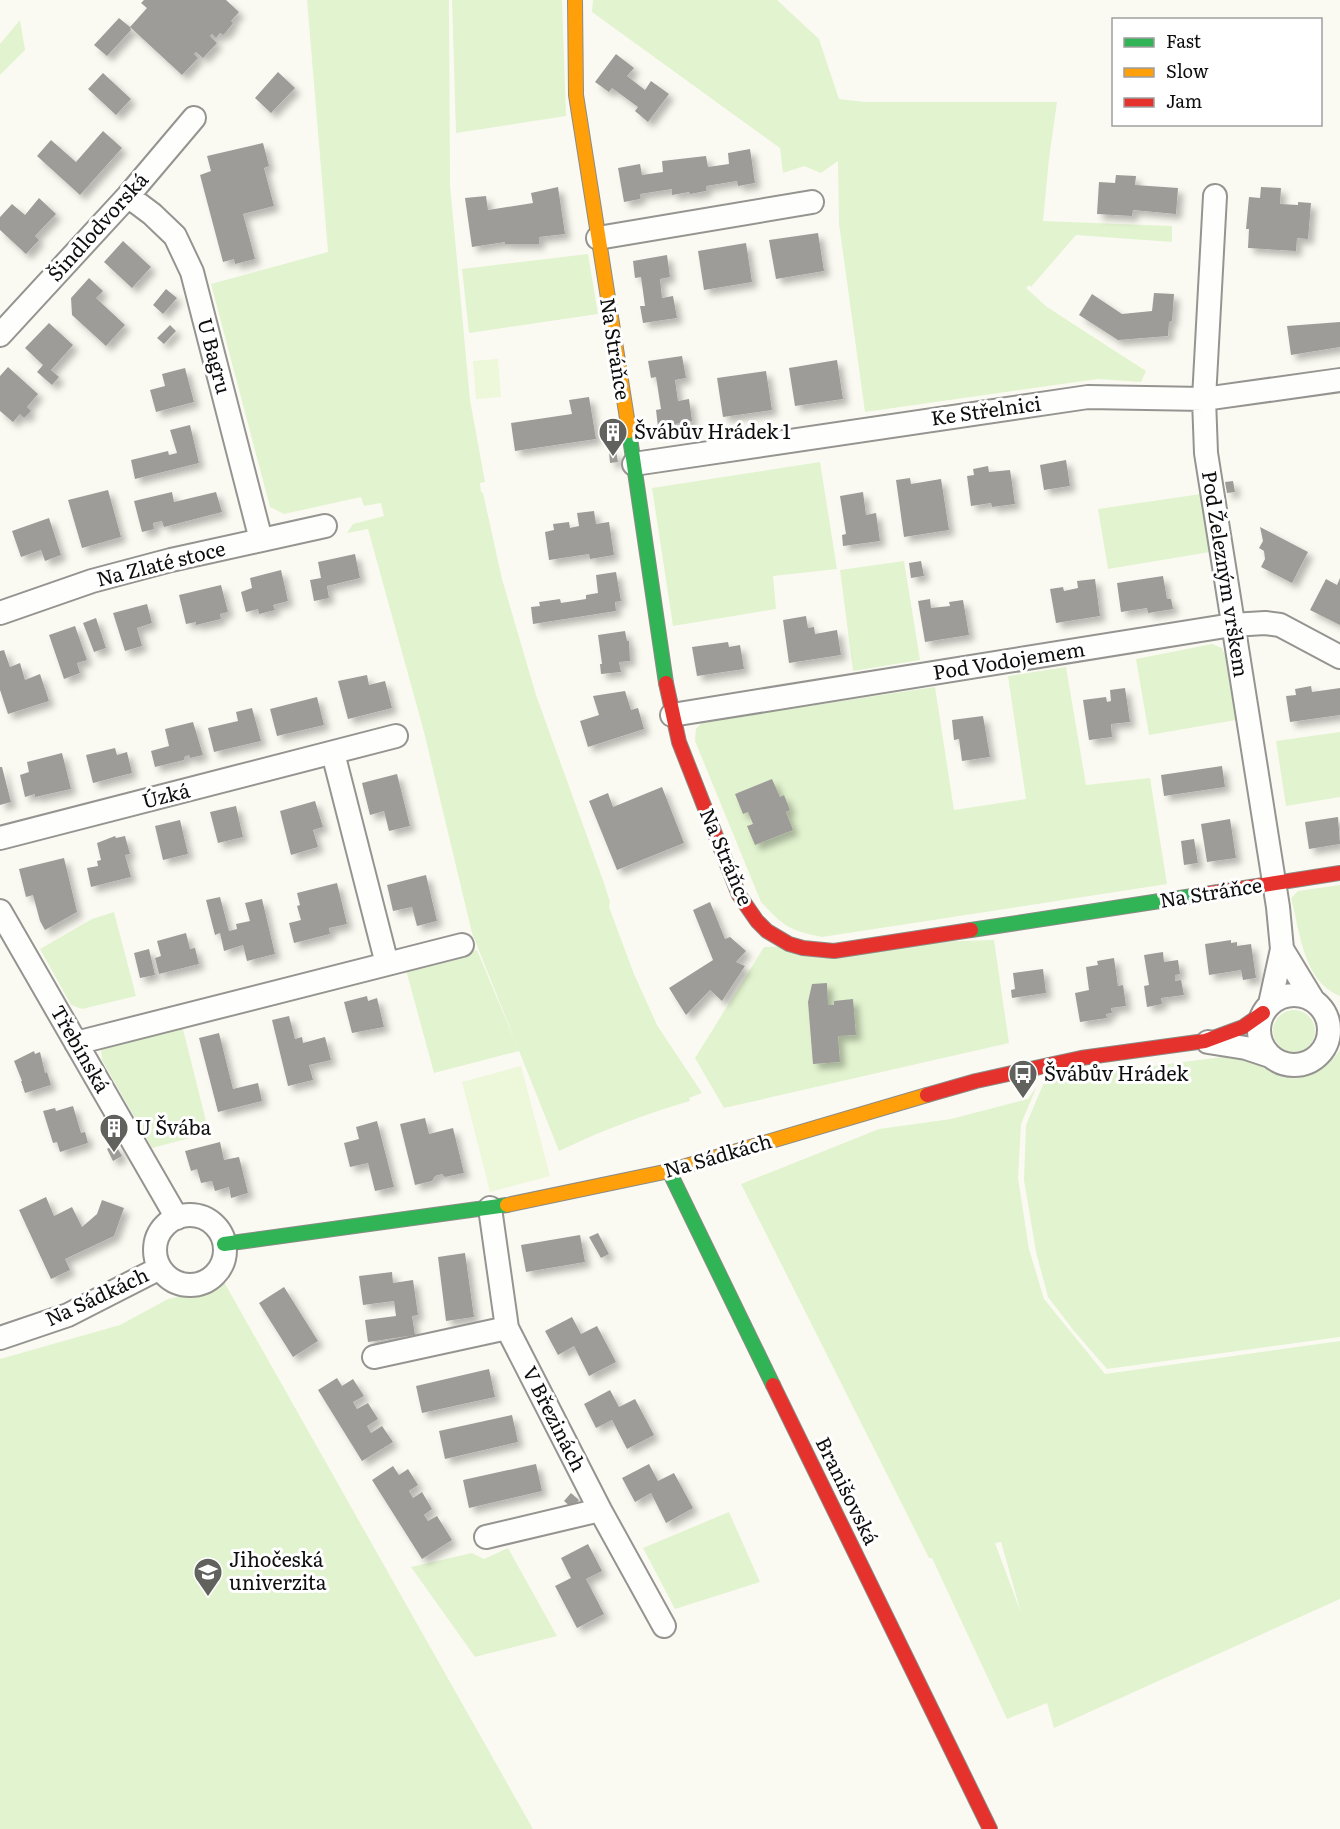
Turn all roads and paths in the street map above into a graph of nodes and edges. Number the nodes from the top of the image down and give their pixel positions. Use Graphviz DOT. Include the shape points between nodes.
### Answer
graph roads {
  1 [pos="574,0"];
  2 [pos="194,118"];
  3 [pos="128,196"];
  4 [pos="1215,196"];
  5 [pos="812,202"];
  6 [pos="598,238"];
  7 [pos="0,335"];
  8 [pos="1340,380"];
  9 [pos="1204,399"];
  10 [pos="634,464"];
  11 [pos="325,526"];
  12 [pos="261,540"];
  13 [pos="0,612"];
  14 [pos="1232,625"];
  15 [pos="1340,657"];
  16 [pos="672,715"];
  17 [pos="396,736"];
  18 [pos="333,753"];
  19 [pos="0,838"];
  20 [pos="1340,873"];
  21 [pos="1274,884"];
  22 [pos="0,911"];
  23 [pos="462,945"];
  24 [pos="1282,949"];
  25 [pos="387,964"];
  26 [pos="1325,1007"];
  27 [pos="1267,1008"];
  28 [pos="1205,1041"];
  29 [pos="76,1043"];
  30 [pos="1331,1043"];
  31 [pos="1270,1056"];
  32 [pos="669,1171"];
  33 [pos="490,1208"];
  34 [pos="177,1218"];
  35 [pos="224,1244"];
  36 [pos="160,1268"];
  37 [pos="507,1328"];
  38 [pos="0,1338"];
  39 [pos="374,1357"];
  40 [pos="600,1510"];
  41 [pos="486,1537"];
  42 [pos="664,1626"];
  43 [pos="990,1829"];
  1 -- 6 [label="street, Na Stráňce" via="576,95"];
  2 -- 3 [label="street, Šindlodvorská"];
  3 -- 7 [label="street, Šindlodvorská"];
  3 -- 12 [label="street, U Bagru" via="175,236 192,272"];
  4 -- 9 [label="street, Pod Železným vrškem"];
  5 -- 6 [label="street"];
  6 -- 10 [label="street, Na Stráňce"];
  8 -- 9 [label="street, Ke Střelnici"];
  9 -- 10 [label="street, Ke Střelnici" via="1088,396"];
  9 -- 14 [label="street, Pod Železným vrškem" via="1209,473"];
  10 -- 16 [label="street, Na Stráňce"];
  11 -- 12 [label="street, Na Zlaté stoce"];
  12 -- 13 [label="street, Na Zlaté stoce" via="92,581"];
  14 -- 15 [label="street, Pod Vodojemem" via="1280,625"];
  14 -- 16 [label="street, Pod Vodojemem"];
  14 -- 21 [label="street, Pod Železným vrškem"];
  16 -- 21 [label="street, Na Stráňce" via="739,895 760,925 792,946 834,951"];
  17 -- 18 [label="street, Úzká"];
  18 -- 19 [label="street, Úzká"];
  18 -- 25 [label="street"];
  20 -- 21 [label="street, Na Stráňce"];
  21 -- 24 [label="street, Pod Železným vrškem"];
  22 -- 29 [label="street, Třebínská"];
  23 -- 25 [label="street"];
  24 -- 26 [label="street, Pod Železným vrškem"];
  24 -- 27 [label="street, Pod Železným vrškem"];
  25 -- 29 [label="street"];
  26 -- 27 [label="street" via="1292,994 1280,997"];
  26 -- 30 [label="street"];
  27 -- 28 [label="street, Na Sádkách" via="1243,1027"];
  27 -- 31 [label="street" via="1259,1024 1259,1036"];
  28 -- 31 [label="street, Na Sádkách"];
  28 -- 32 [label="street, Na Sádkách" via="1081,1058 976,1081"];
  29 -- 34 [label="street, Třebínská"];
  30 -- 31 [label="street" via="1304,1064 1292,1065"];
  32 -- 33 [label="street, Na Sádkách"];
  32 -- 43 [label="street, Branišovská"];
  33 -- 35 [label="street, Na Sádkách"];
  33 -- 37 [label="street, V Březinách"];
  34 -- 35 [label="street" via="207,1220 215,1226"];
  34 -- 36 [label="street" via="159,1233 156,1257"];
  35 -- 36 [label="street" via="222,1265 207,1281 197,1285 176,1282"];
  36 -- 38 [label="street, Na Sádkách" via="68,1315"];
  37 -- 39 [label="street"];
  37 -- 40 [label="street, V Březinách"];
  40 -- 41 [label="street"];
  40 -- 42 [label="street, V Březinách"];
}
